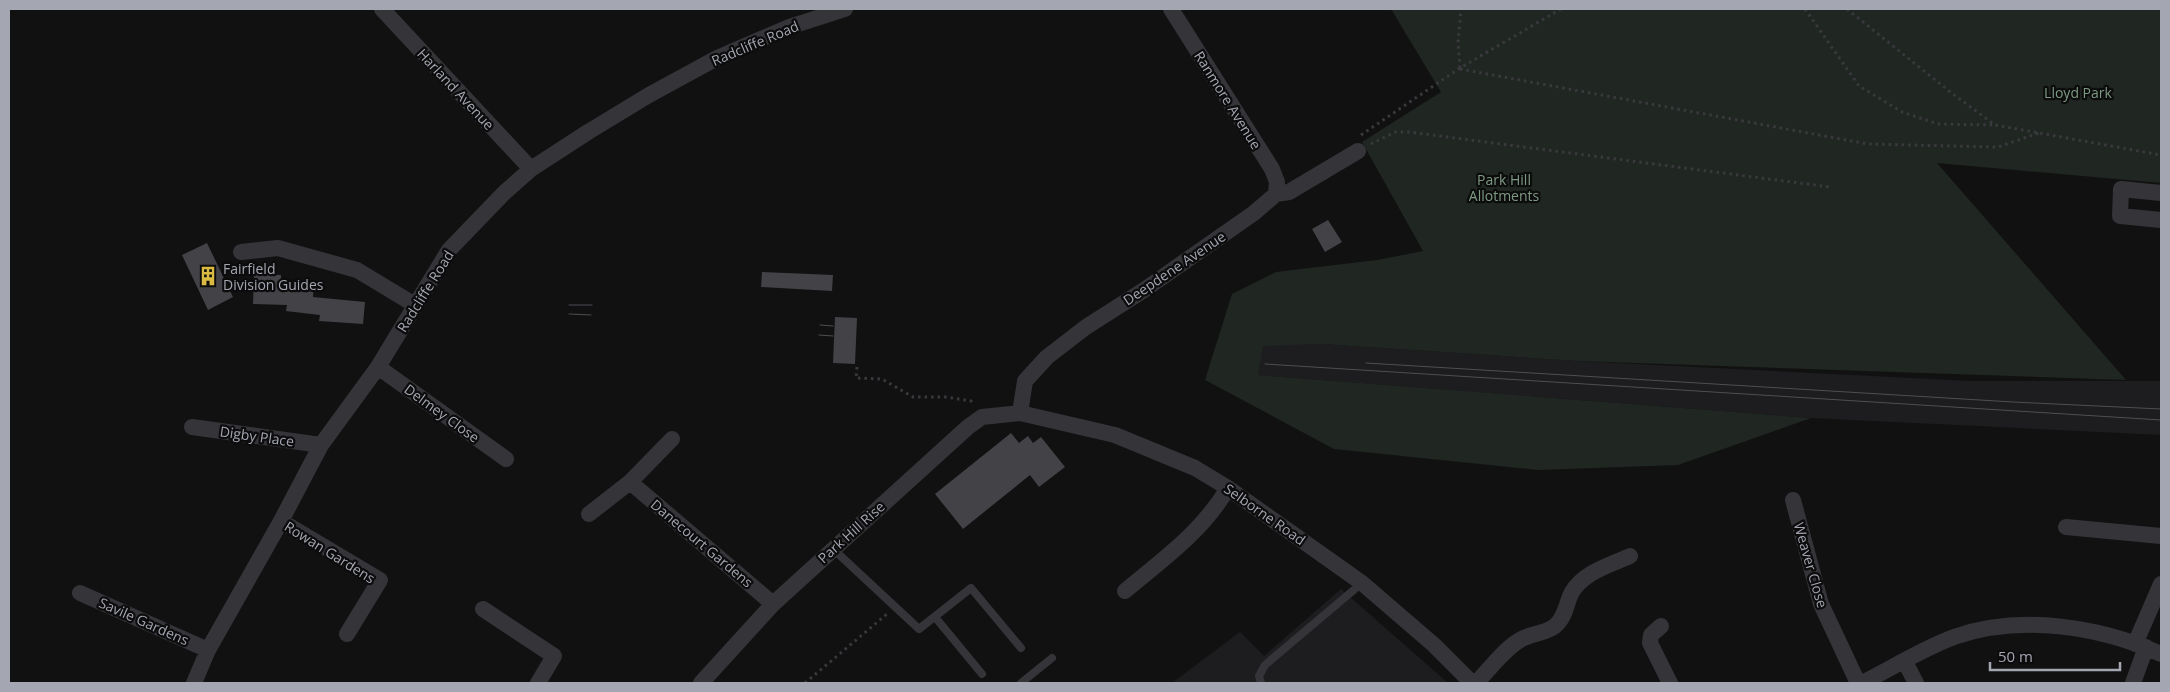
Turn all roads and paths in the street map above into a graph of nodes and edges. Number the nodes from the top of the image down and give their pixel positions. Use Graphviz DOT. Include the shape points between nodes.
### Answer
graph roads {
  1 [pos="382,9"];
  2 [pos="845,9"];
  3 [pos="1171,9"];
  4 [pos="1461,9"];
  5 [pos="1561,9"];
  6 [pos="1805,9"];
  7 [pos="1847,9"];
  8 [pos="1460,68"];
  9 [pos="1995,125"];
  10 [pos="2039,133"];
  11 [pos="1358,151"];
  12 [pos="2161,155"];
  13 [pos="531,169"];
  14 [pos="1830,187"];
  15 [pos="2161,193"];
  16 [pos="1276,194"];
  17 [pos="2161,220"];
  18 [pos="242,252"];
  19 [pos="415,305"];
  20 [pos="378,366"];
  21 [pos="856,367"];
  22 [pos="1020,413"];
  23 [pos="982,417"];
  24 [pos="192,427"];
  25 [pos="672,439"];
  26 [pos="321,445"];
  27 [pos="506,459"];
  28 [pos="630,482"];
  29 [pos="1228,488"];
  30 [pos="1793,500"];
  31 [pos="589,514"];
  32 [pos="281,521"];
  33 [pos="2066,527"];
  34 [pos="2161,536"];
  35 [pos="832,548"];
  36 [pos="1630,556"];
  37 [pos="1362,583"];
  38 [pos="2161,584"];
  39 [pos="1125,591"];
  40 [pos="80,593"];
  41 [pos="773,604"];
  42 [pos="896,607"];
  43 [pos="483,609"];
  44 [pos="935,617"];
  45 [pos="1660,626"];
  46 [pos="347,634"];
  47 [pos="2141,646"];
  48 [pos="1021,648"];
  49 [pos="208,650"];
  50 [pos="2161,654"];
  51 [pos="1052,658"];
  52 [pos="1905,662"];
  53 [pos="982,674"];
  54 [pos="194,683"];
  55 [pos="538,683"];
  56 [pos="701,683"];
  57 [pos="805,683"];
  58 [pos="1021,683"];
  59 [pos="1261,683"];
  60 [pos="1472,683"];
  61 [pos="1476,683"];
  62 [pos="1670,683"];
  63 [pos="1858,683"];
  64 [pos="1862,683"];
  65 [pos="1916,683"];
  66 [pos="2132,683"];
  1 -- 13 [label="street, Harland Avenue"];
  2 -- 13 [label="street, Radcliffe Road" via="718,58 649,95"];
  3 -- 16 [label="street, Ranmore Avenue" via="1272,169 1277,182"];
  4 -- 8 [label="path"];
  5 -- 8 [label="path"];
  6 -- 9 [label="path" via="1859,86 1902,112 1938,124"];
  7 -- 9 [label="path"];
  8 -- 10 [label="path" via="1868,144 1998,147"];
  8 -- 11 [label="path" via="1352,141"];
  9 -- 10 [label="path"];
  10 -- 12 [label="path"];
  11 -- 14 [label="path" via="1395,132 1409,132"];
  11 -- 16 [label="street, Deepdene Avenue" via="1289,192"];
  13 -- 19 [label="street, Radcliffe Road" via="449,250"];
  15 -- 17 [label="street" via="2121,189 2120,216"];
  16 -- 22 [label="street, Deepdene Avenue" via="1254,213 1047,357 1025,381"];
  18 -- 19 [label="street" via="278,248 356,270"];
  19 -- 20 [label="street, Radcliffe Road"];
  20 -- 26 [label="street, Radcliffe Road"];
  20 -- 27 [label="street, Delmey Close"];
  21 -- 23 [label="path" via="856,378 882,379 913,397 971,401"];
  22 -- 23 [label="street, Park Hill Rise"];
  22 -- 29 [label="street, Selborne Road" via="1115,435 1194,468"];
  23 -- 35 [label="street, Park Hill Rise"];
  24 -- 26 [label="street, Digby Place"];
  25 -- 28 [label="street"];
  26 -- 32 [label="street, Radcliffe Road"];
  28 -- 31 [label="street"];
  28 -- 41 [label="street, Danecourt Gardens"];
  29 -- 37 [label="street, Selborne Road"];
  29 -- 39 [label="street" via="1197,530"];
  30 -- 63 [label="street, Weaver Close" via="1821,604"];
  32 -- 46 [label="street, Rowan Gardens" via="380,580"];
  32 -- 49 [label="street, Radcliffe Road"];
  33 -- 34 [label="street"];
  35 -- 41 [label="street, Park Hill Rise"];
  35 -- 42 [label="lane"];
  36 -- 61 [label="street" via="1583,580 1572,593 1557,624 1520,640"];
  37 -- 59 [label="lane" via="1265,665 1259,676"];
  37 -- 60 [label="street, Selborne Road" via="1434,645"];
  38 -- 47 [label="street"];
  40 -- 49 [label="street, Savile Gardens"];
  41 -- 56 [label="street, Park Hill Rise"];
  42 -- 44 [label="lane" via="919,629"];
  42 -- 57 [label="path"];
  43 -- 55 [label="street" via="554,656"];
  44 -- 48 [label="lane" via="971,588"];
  44 -- 53 [label="lane"];
  45 -- 62 [label="street" via="1651,635 1650,643"];
  47 -- 50 [label="street"];
  47 -- 52 [label="street" via="2079,630 2017,626 1953,638"];
  47 -- 66 [label="street"];
  49 -- 54 [label="street, Radcliffe Road"];
  51 -- 58 [label="lane"];
  52 -- 64 [label="street"];
  52 -- 65 [label="street"];
}
